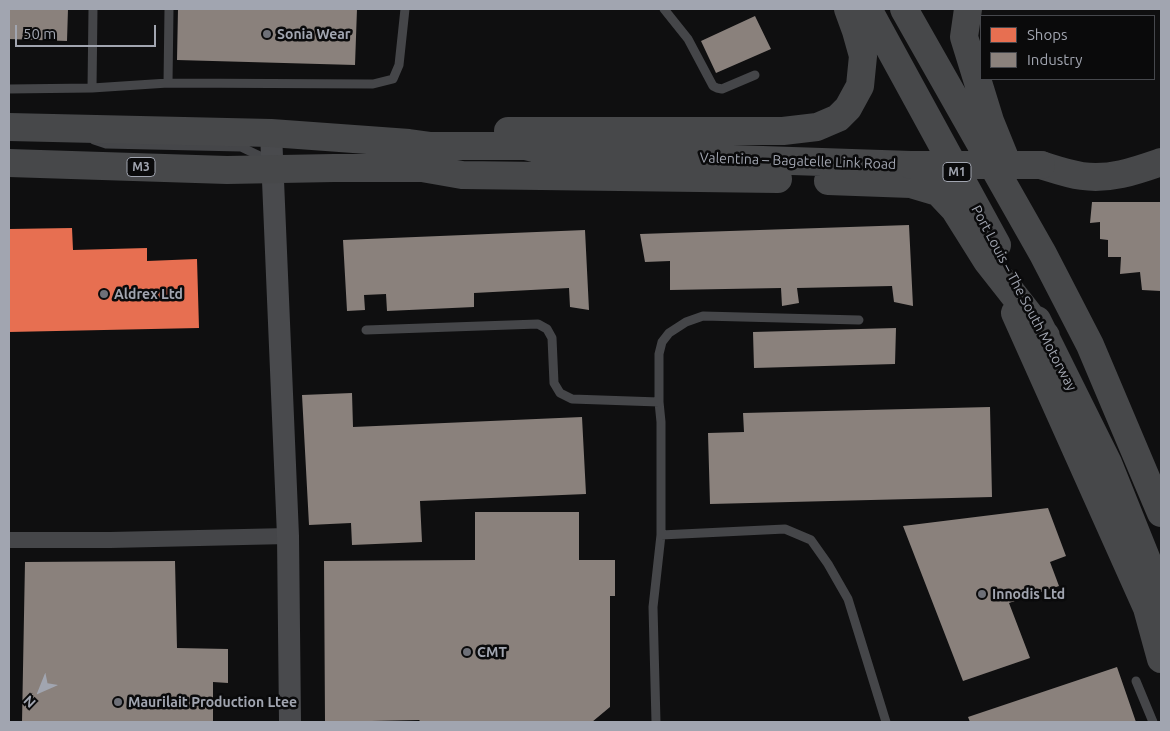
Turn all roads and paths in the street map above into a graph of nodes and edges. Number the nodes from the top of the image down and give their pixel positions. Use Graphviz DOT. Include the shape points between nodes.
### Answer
graph roads {
  1 [pos="93,9"];
  2 [pos="169,9"];
  3 [pos="405,9"];
  4 [pos="664,9"];
  5 [pos="848,9"];
  6 [pos="868,9"];
  7 [pos="904,9"];
  8 [pos="968,9"];
  9 [pos="755,75"];
  10 [pos="168,83"];
  11 [pos="92,88"];
  12 [pos="9,89"];
  13 [pos="9,128"];
  14 [pos="56,128"];
  15 [pos="271,133"];
  16 [pos="409,142"];
  17 [pos="1161,146"];
  18 [pos="554,153"];
  19 [pos="1161,162"];
  20 [pos="9,163"];
  21 [pos="1041,165"];
  22 [pos="422,168"];
  23 [pos="273,169"];
  24 [pos="1043,254"];
  25 [pos="998,275"];
  26 [pos="859,320"];
  27 [pos="366,330"];
  28 [pos="1046,336"];
  29 [pos="659,402"];
  30 [pos="1161,513"];
  31 [pos="661,535"];
  32 [pos="288,536"];
  33 [pos="9,540"];
  34 [pos="1154,602"];
  35 [pos="1161,659"];
  36 [pos="1136,681"];
  37 [pos="290,722"];
  38 [pos="656,722"];
  39 [pos="886,722"];
  40 [pos="1153,722"];
  1 -- 11 [label="lane"];
  2 -- 10 [label="lane"];
  3 -- 10 [label="lane" via="400,65 394,79 373,84"];
  4 -- 9 [label="lane" via="688,39 713,86 722,89"];
  5 -- 16 [label="highway" via="863,56 860,86 848,108 838,118 817,127 782,131 432,132"];
  6 -- 28 [label="highway, Port Louis – The South Motorway / M1"];
  7 -- 24 [label="highway, M1"];
  8 -- 24 [label="highway" via="964,37 990,121"];
  10 -- 11 [label="lane"];
  11 -- 12 [label="lane"];
  13 -- 14 [label="highway"];
  14 -- 15 [label="highway"];
  14 -- 23 [label="lane" via="106,144 241,147 262,157"];
  15 -- 16 [label="highway"];
  15 -- 23 [label="street"];
  16 -- 18 [label="highway" via="431,146 525,146"];
  17 -- 21 [label="highway" via="1113,160"];
  18 -- 21 [label="highway, Valentina – Bagatelle Link Road, bridge" via="911,165"];
  18 -- 22 [label="highway" via="526,159 463,161"];
  19 -- 21 [label="highway" via="1130,173 1101,177 1081,176"];
  20 -- 23 [label="highway, M3"];
  22 -- 23 [label="highway"];
  22 -- 25 [label="highway" via="462,175 911,184 938,192 955,210"];
  23 -- 32 [label="street"];
  24 -- 30 [label="highway, M1" via="1090,345"];
  25 -- 28 [label="highway"];
  25 -- 34 [label="highway"];
  26 -- 29 [label="lane" via="703,316 686,322 662,342 658,354"];
  27 -- 29 [label="lane" via="538,324 547,329 552,338 554,382 560,393 572,399"];
  28 -- 34 [label="highway, Port Louis – The South Motorway / M1" via="1108,463 1140,541"];
  29 -- 31 [label="lane"];
  31 -- 38 [label="lane" via="653,607"];
  31 -- 39 [label="lane" via="785,530 811,540 848,599"];
  32 -- 33 [label="street"];
  32 -- 37 [label="street"];
  34 -- 35 [label="highway"];
  36 -- 40 [label="lane"];
}
